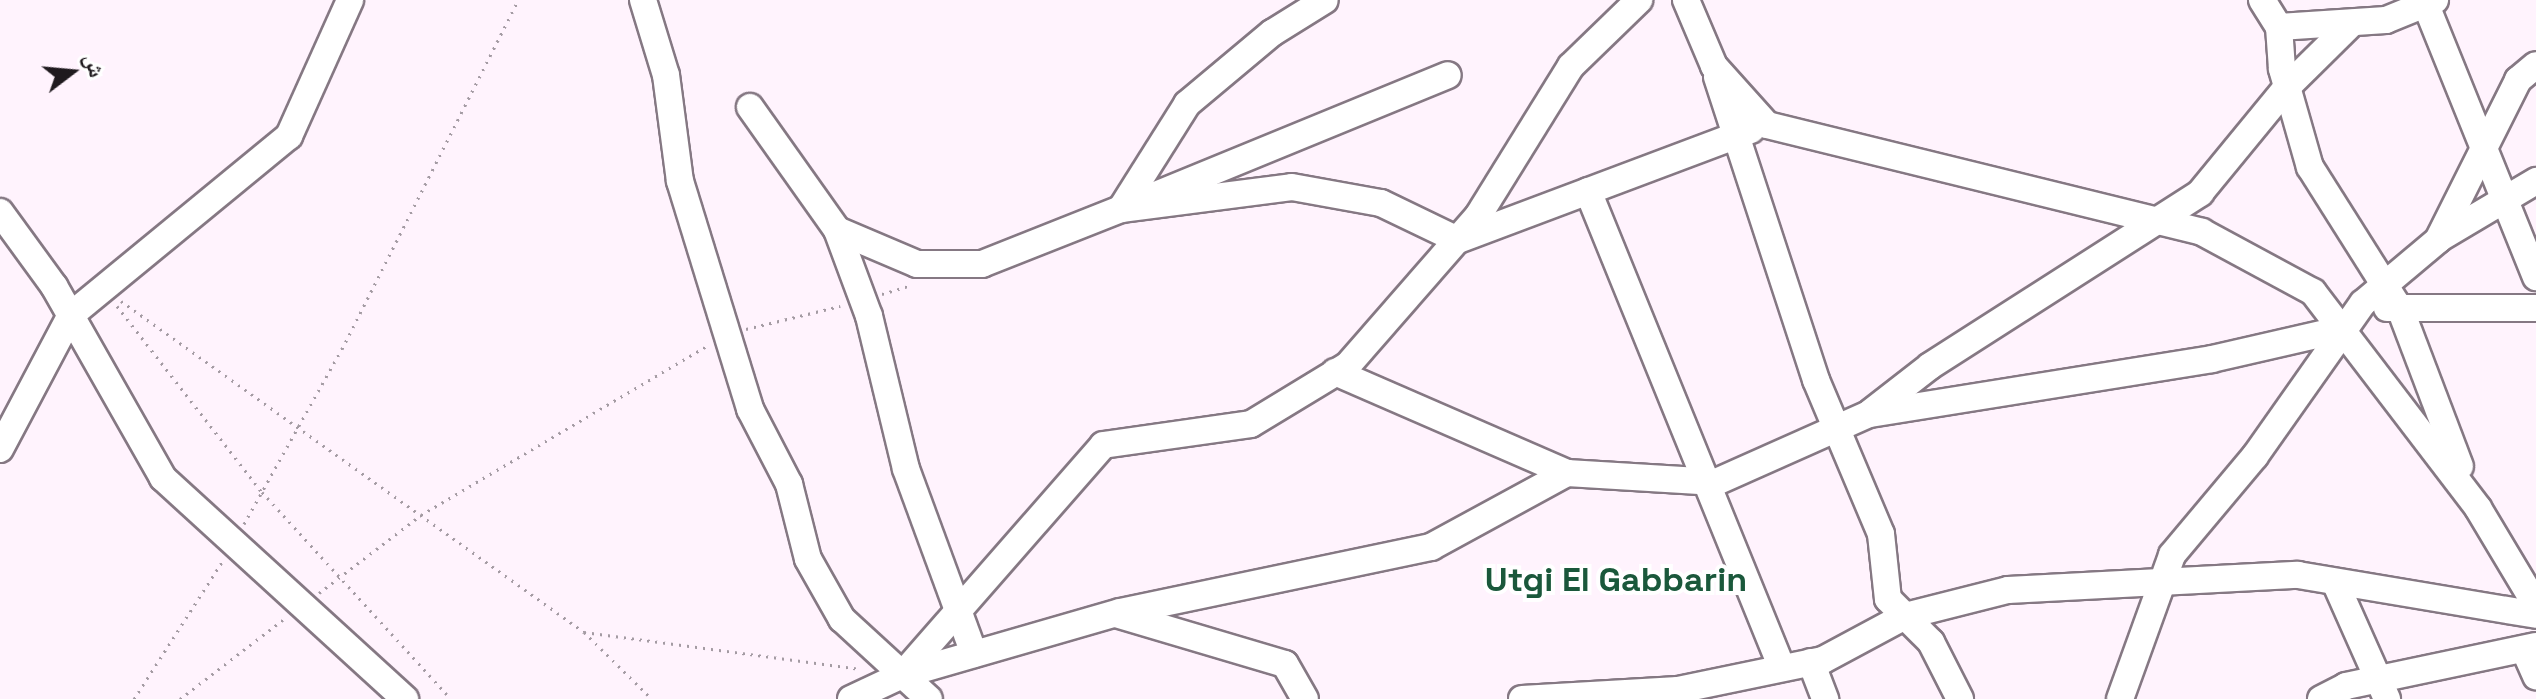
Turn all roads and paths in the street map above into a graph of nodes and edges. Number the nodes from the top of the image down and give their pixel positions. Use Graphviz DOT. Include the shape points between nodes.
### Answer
graph roads {
  1 [pos="350,0"];
  2 [pos="518,0"];
  3 [pos="643,0"];
  4 [pos="1325,0"];
  5 [pos="1639,0"];
  6 [pos="1686,0"];
  7 [pos="2262,0"];
  8 [pos="2428,2"];
  9 [pos="2352,23"];
  10 [pos="2279,27"];
  11 [pos="2536,65"];
  12 [pos="1714,66"];
  13 [pos="1448,75"];
  14 [pos="2287,87"];
  15 [pos="750,107"];
  16 [pos="1767,125"];
  17 [pos="1736,135"];
  18 [pos="2483,149"];
  19 [pos="2536,181"];
  20 [pos="1588,191"];
  21 [pos="2502,195"];
  22 [pos="1121,209"];
  23 [pos="0,212"];
  24 [pos="2153,221"];
  25 [pos="837,230"];
  26 [pos="1458,240"];
  27 [pos="2438,240"];
  28 [pos="2536,277"];
  29 [pos="923,282"];
  30 [pos="2384,282"];
  31 [pos="102,287"];
  32 [pos="2313,292"];
  33 [pos="863,300"];
  34 [pos="2363,303"];
  35 [pos="2536,308"];
  36 [pos="2401,311"];
  37 [pos="71,315"];
  38 [pos="2343,329"];
  39 [pos="728,334"];
  40 [pos="1335,372"];
  41 [pos="1869,414"];
  42 [pos="298,428"];
  43 [pos="1836,428"];
  44 [pos="0,449"];
  45 [pos="1567,473"];
  46 [pos="1703,481"];
  47 [pos="262,492"];
  48 [pos="2478,508"];
  49 [pos="421,515"];
  50 [pos="234,542"];
  51 [pos="340,577"];
  52 [pos="2162,582"];
  53 [pos="2335,582"];
  54 [pos="303,605"];
  55 [pos="2536,605"];
  56 [pos="1114,614"];
  57 [pos="959,615"];
  58 [pos="2536,615"];
  59 [pos="1905,616"];
  60 [pos="584,632"];
  61 [pos="2530,648"];
  62 [pos="974,654"];
  63 [pos="1811,662"];
  64 [pos="1782,668"];
  65 [pos="902,675"];
  66 [pos="2536,676"];
  67 [pos="1741,688"];
  68 [pos="2383,689"];
  69 [pos="134,699"];
  70 [pos="180,699"];
  71 [pos="405,699"];
  72 [pos="451,699"];
  73 [pos="652,699"];
  74 [pos="851,699"];
  75 [pos="929,699"];
  76 [pos="1305,699"];
  77 [pos="1522,699"];
  78 [pos="1825,699"];
  79 [pos="1960,699"];
  80 [pos="2120,699"];
  81 [pos="2321,699"];
  1 -- 31 [label="street" via="289,136 212,206"];
  2 -- 42 [label="path"];
  3 -- 39 [label="street" via="666,75 680,181"];
  4 -- 22 [label="street" via="1272,33 1187,104"];
  5 -- 26 [label="street" via="1571,66"];
  6 -- 12 [label="street"];
  7 -- 10 [label="street"];
  8 -- 9 [label="street" via="2386,20"];
  8 -- 18 [label="street"];
  9 -- 10 [label="street"];
  9 -- 14 [label="street"];
  10 -- 14 [label="street"];
  11 -- 18 [label="street" via="2518,80"];
  12 -- 16 [label="street"];
  12 -- 17 [label="street"];
  13 -- 22 [label="street"];
  14 -- 24 [label="street" via="2200,193"];
  14 -- 30 [label="street" via="2310,167"];
  15 -- 25 [label="street"];
  16 -- 17 [label="street"];
  16 -- 24 [label="street"];
  17 -- 20 [label="street"];
  17 -- 43 [label="street"];
  18 -- 21 [label="street"];
  18 -- 27 [label="street"];
  19 -- 21 [label="street"];
  20 -- 26 [label="street"];
  20 -- 46 [label="street"];
  21 -- 27 [label="street"];
  21 -- 28 [label="street"];
  22 -- 25 [label="street" via="982,264 917,264"];
  22 -- 26 [label="street" via="1292,187 1381,203"];
  23 -- 37 [label="street"];
  24 -- 32 [label="street" via="2202,232"];
  24 -- 41 [label="street" via="1930,366"];
  25 -- 33 [label="street"];
  26 -- 40 [label="street"];
  27 -- 30 [label="street"];
  29 -- 33 [label="path"];
  30 -- 34 [label="street"];
  30 -- 36 [label="street"];
  31 -- 37 [label="street"];
  31 -- 42 [label="path"];
  31 -- 47 [label="path"];
  32 -- 34 [label="street"];
  32 -- 38 [label="street"];
  33 -- 39 [label="path"];
  33 -- 57 [label="street" via="906,469"];
  34 -- 36 [label="street"];
  34 -- 38 [label="street"];
  35 -- 36 [label="street"];
  36 -- 48 [label="street"];
  37 -- 44 [label="street"];
  37 -- 50 [label="street" via="163,478"];
  38 -- 41 [label="street" via="2212,359"];
  38 -- 48 [label="street"];
  38 -- 52 [label="street" via="2255,456 2172,555"];
  39 -- 49 [label="path"];
  39 -- 65 [label="street" via="758,429 789,484 816,578 842,619"];
  40 -- 45 [label="street"];
  40 -- 57 [label="street" via="1251,424 1103,445"];
  41 -- 43 [label="street"];
  42 -- 47 [label="path"];
  42 -- 49 [label="path"];
  43 -- 46 [label="street" via="1716,482"];
  43 -- 59 [label="street" via="1881,534 1888,599"];
  45 -- 46 [label="street"];
  45 -- 56 [label="street" via="1431,547"];
  46 -- 64 [label="street"];
  47 -- 50 [label="path"];
  47 -- 51 [label="path"];
  48 -- 55 [label="street"];
  49 -- 51 [label="path"];
  49 -- 60 [label="path"];
  50 -- 54 [label="street"];
  50 -- 69 [label="path"];
  51 -- 54 [label="path"];
  51 -- 72 [label="path"];
  52 -- 53 [label="street" via="2298,575"];
  52 -- 59 [label="street" via="2008,590"];
  52 -- 80 [label="street"];
  53 -- 58 [label="street"];
  53 -- 68 [label="street"];
  54 -- 70 [label="path"];
  54 -- 71 [label="street"];
  56 -- 62 [label="street"];
  56 -- 76 [label="street" via="1285,664"];
  57 -- 62 [label="street"];
  57 -- 65 [label="street"];
  59 -- 63 [label="street"];
  59 -- 79 [label="street" via="1931,642"];
  60 -- 65 [label="path"];
  60 -- 73 [label="path"];
  61 -- 66 [label="street"];
  61 -- 68 [label="street"];
  62 -- 65 [label="street"];
  63 -- 64 [label="street"];
  63 -- 78 [label="street"];
  64 -- 67 [label="street"];
  65 -- 74 [label="street"];
  65 -- 75 [label="street"];
  67 -- 77 [label="street"];
  68 -- 81 [label="street"];
}
